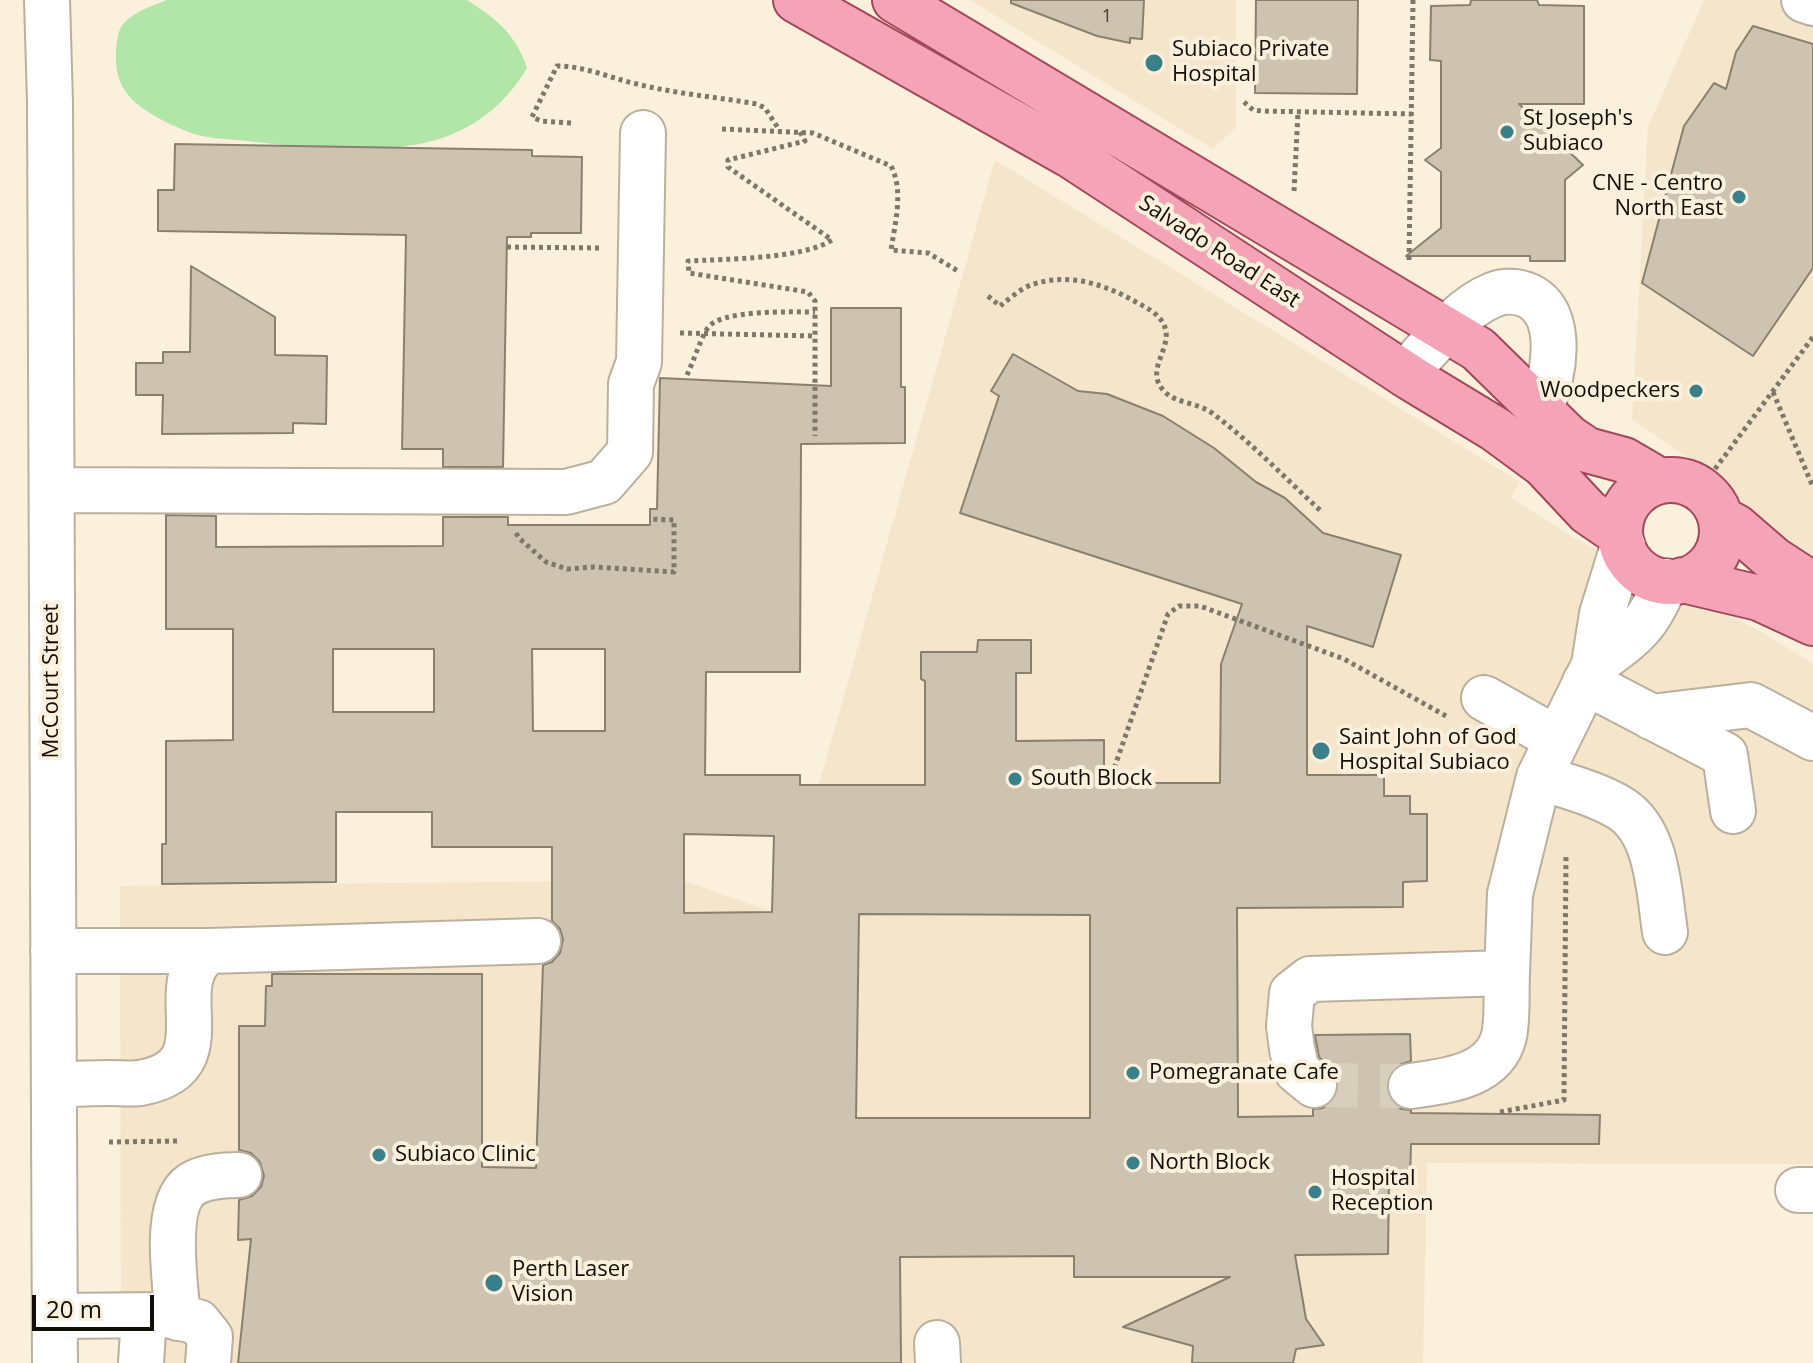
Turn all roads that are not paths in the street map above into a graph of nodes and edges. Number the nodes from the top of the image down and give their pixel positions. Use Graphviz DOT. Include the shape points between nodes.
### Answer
graph roads {
  1 [pos="47,0"];
  2 [pos="796,0"];
  3 [pos="895,0"];
  4 [pos="1804,0"];
  5 [pos="1813,3"];
  6 [pos="643,133"];
  7 [pos="1446,329"];
  8 [pos="1405,374"];
  9 [pos="1540,410"];
  10 [pos="1660,481"];
  11 [pos="52,490"];
  12 [pos="1721,519"];
  13 [pos="1621,540"];
  14 [pos="1675,580"];
  15 [pos="1813,585"];
  16 [pos="1813,623"];
  17 [pos="1589,674"];
  18 [pos="1466,708"];
  19 [pos="1651,717"];
  20 [pos="1813,738"];
  21 [pos="1548,758"];
  22 [pos="1733,811"];
  23 [pos="1665,932"];
  24 [pos="538,941"];
  25 [pos="53,951"];
  26 [pos="209,951"];
  27 [pos="1507,973"];
  28 [pos="54,1085"];
  29 [pos="1314,1085"];
  30 [pos="1411,1086"];
  31 [pos="239,1175"];
  32 [pos="55,1316"];
  33 [pos="161,1317"];
  34 [pos="55,1363"];
  35 [pos="141,1363"];
  36 [pos="208,1363"];
  1 -- 11 [label="street, McCourt Street"];
  2 -- 8 [label="main road, Salvado Road East" via="1070,155"];
  3 -- 7 [label="main road"];
  4 -- 5 [label="street"];
  6 -- 11 [label="street" via="639,362 631,384 630,452 604,482 566,492"];
  7 -- 8 [label="street"];
  7 -- 9 [label="main road" via="1478,349"];
  7 -- 9 [label="street" via="1492,295 1520,292 1533,298 1544,308 1553,333"];
  8 -- 13 [label="main road, Salvado Road East" via="1522,447"];
  9 -- 10 [label="main road" via="1587,450 1624,460"];
  10 -- 12 [label="main road" via="1698,488"];
  10 -- 13 [label="main road" via="1631,500 1624,511"];
  11 -- 25 [label="street, McCourt Street"];
  12 -- 14 [label="main road" via="1715,557 1696,575"];
  12 -- 15 [label="main road"];
  13 -- 14 [label="main road" via="1627,557 1644,574"];
  13 -- 17 [label="street"];
  14 -- 16 [label="main road" via="1759,598"];
  14 -- 17 [label="street" via="1639,632"];
  17 -- 19 [label="street"];
  17 -- 21 [label="street"];
  18 -- 21 [label="street"];
  19 -- 20 [label="street" via="1751,705"];
  19 -- 22 [label="street" via="1725,755"];
  21 -- 23 [label="street" via="1622,809 1645,835"];
  21 -- 27 [label="street" via="1510,894"];
  24 -- 26 [label="street"];
  25 -- 26 [label="street"];
  25 -- 28 [label="street, McCourt Street"];
  26 -- 28 [label="street" via="196,962 190,979 187,1053 172,1072 138,1083"];
  27 -- 29 [label="street" via="1310,979 1292,993 1289,1026 1297,1071"];
  27 -- 30 [label="street" via="1504,1036 1494,1059 1450,1080"];
  28 -- 32 [label="street, McCourt Street"];
  31 -- 33 [label="street" via="195,1182 183,1192 174,1212"];
  32 -- 33 [label="street"];
  32 -- 34 [label="street, McCourt Street"];
  33 -- 35 [label="street"];
  33 -- 36 [label="street" via="198,1322 210,1337"];
}
